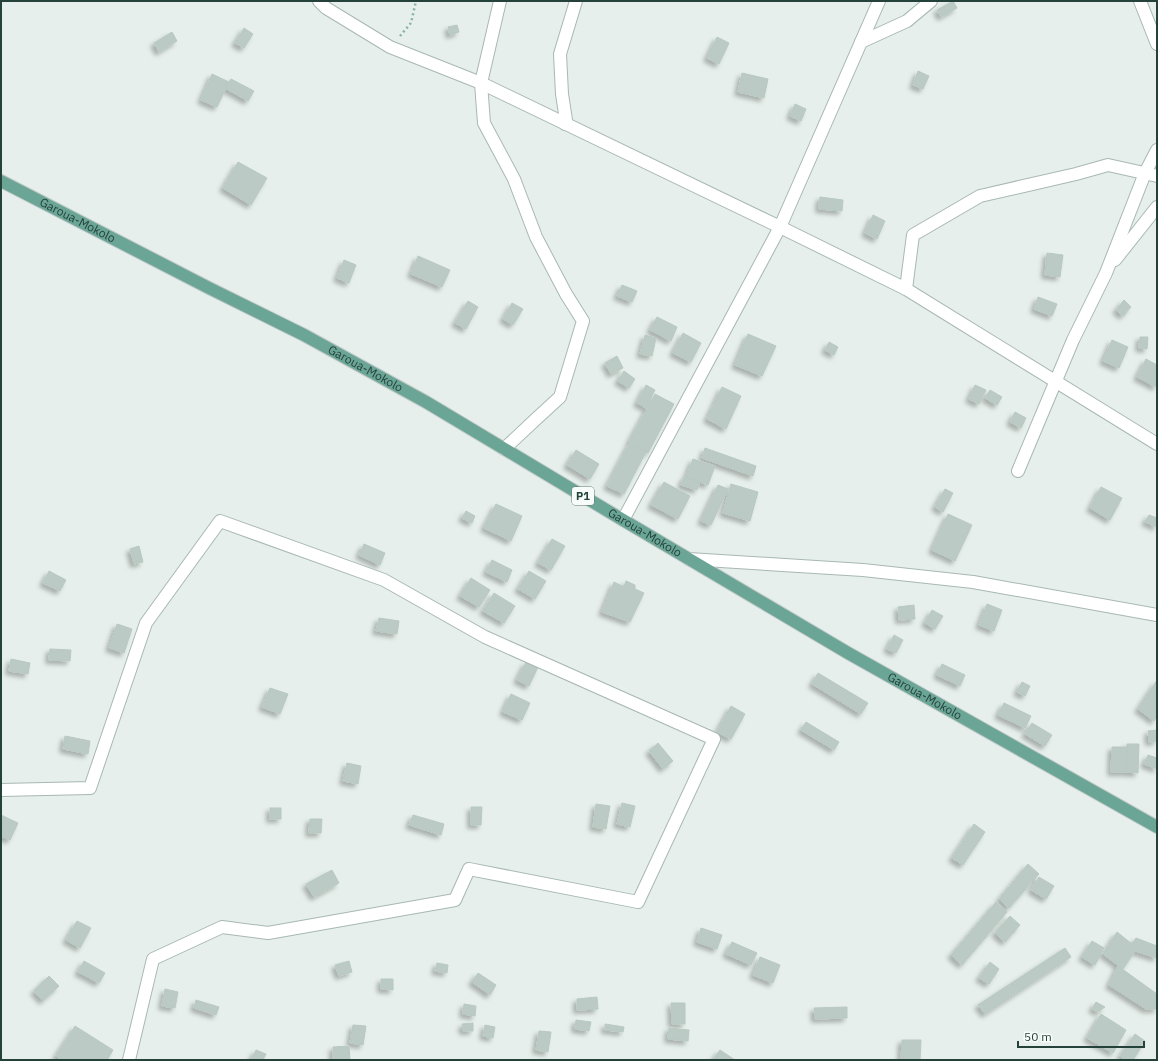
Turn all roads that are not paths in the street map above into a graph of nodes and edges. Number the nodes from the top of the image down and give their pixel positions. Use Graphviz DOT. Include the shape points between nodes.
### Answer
graph roads {
  1 [pos="319,1"];
  2 [pos="500,1"];
  3 [pos="576,1"];
  4 [pos="879,1"];
  5 [pos="931,1"];
  6 [pos="1140,1"];
  7 [pos="861,42"];
  8 [pos="1157,44"];
  9 [pos="481,83"];
  10 [pos="565,124"];
  11 [pos="1157,150"];
  12 [pos="1151,174"];
  13 [pos="1,181"];
  14 [pos="1157,207"];
  15 [pos="780,227"];
  16 [pos="1106,272"];
  17 [pos="906,289"];
  18 [pos="1056,382"];
  19 [pos="1157,444"];
  20 [pos="504,449"];
  21 [pos="1018,471"];
  22 [pos="623,520"];
  23 [pos="689,559"];
  24 [pos="1157,615"];
  25 [pos="1,790"];
  26 [pos="1157,827"];
  27 [pos="129,1060"];
  1 -- 9 [label="street" via="326,8 390,47"];
  2 -- 9 [label="street"];
  3 -- 10 [label="street" via="560,54"];
  4 -- 7 [label="street"];
  5 -- 7 [label="street" via="907,21"];
  6 -- 8 [label="street"];
  7 -- 15 [label="street"];
  9 -- 10 [label="street"];
  9 -- 20 [label="street" via="484,123 514,179 536,237 583,321 560,397"];
  10 -- 15 [label="street"];
  11 -- 12 [label="street"];
  12 -- 16 [label="street"];
  12 -- 17 [label="street" via="1108,165 980,196 912,235"];
  13 -- 20 [label="main road, Garoua-Mokolo / P1" via="304,335 426,402"];
  14 -- 16 [label="street"];
  15 -- 17 [label="street"];
  15 -- 22 [label="street"];
  16 -- 18 [label="street"];
  17 -- 18 [label="street"];
  18 -- 19 [label="street"];
  18 -- 21 [label="street"];
  20 -- 22 [label="main road, Garoua-Mokolo / P1"];
  22 -- 23 [label="main road, Garoua-Mokolo / P1"];
  23 -- 24 [label="street" via="863,570 973,582"];
  23 -- 26 [label="main road, Garoua-Mokolo / P1" via="848,653"];
  25 -- 27 [label="street" via="90,788 146,623 220,521 384,580 485,636 714,739 638,902 469,869 455,900 268,933 222,927 153,959"];
}
